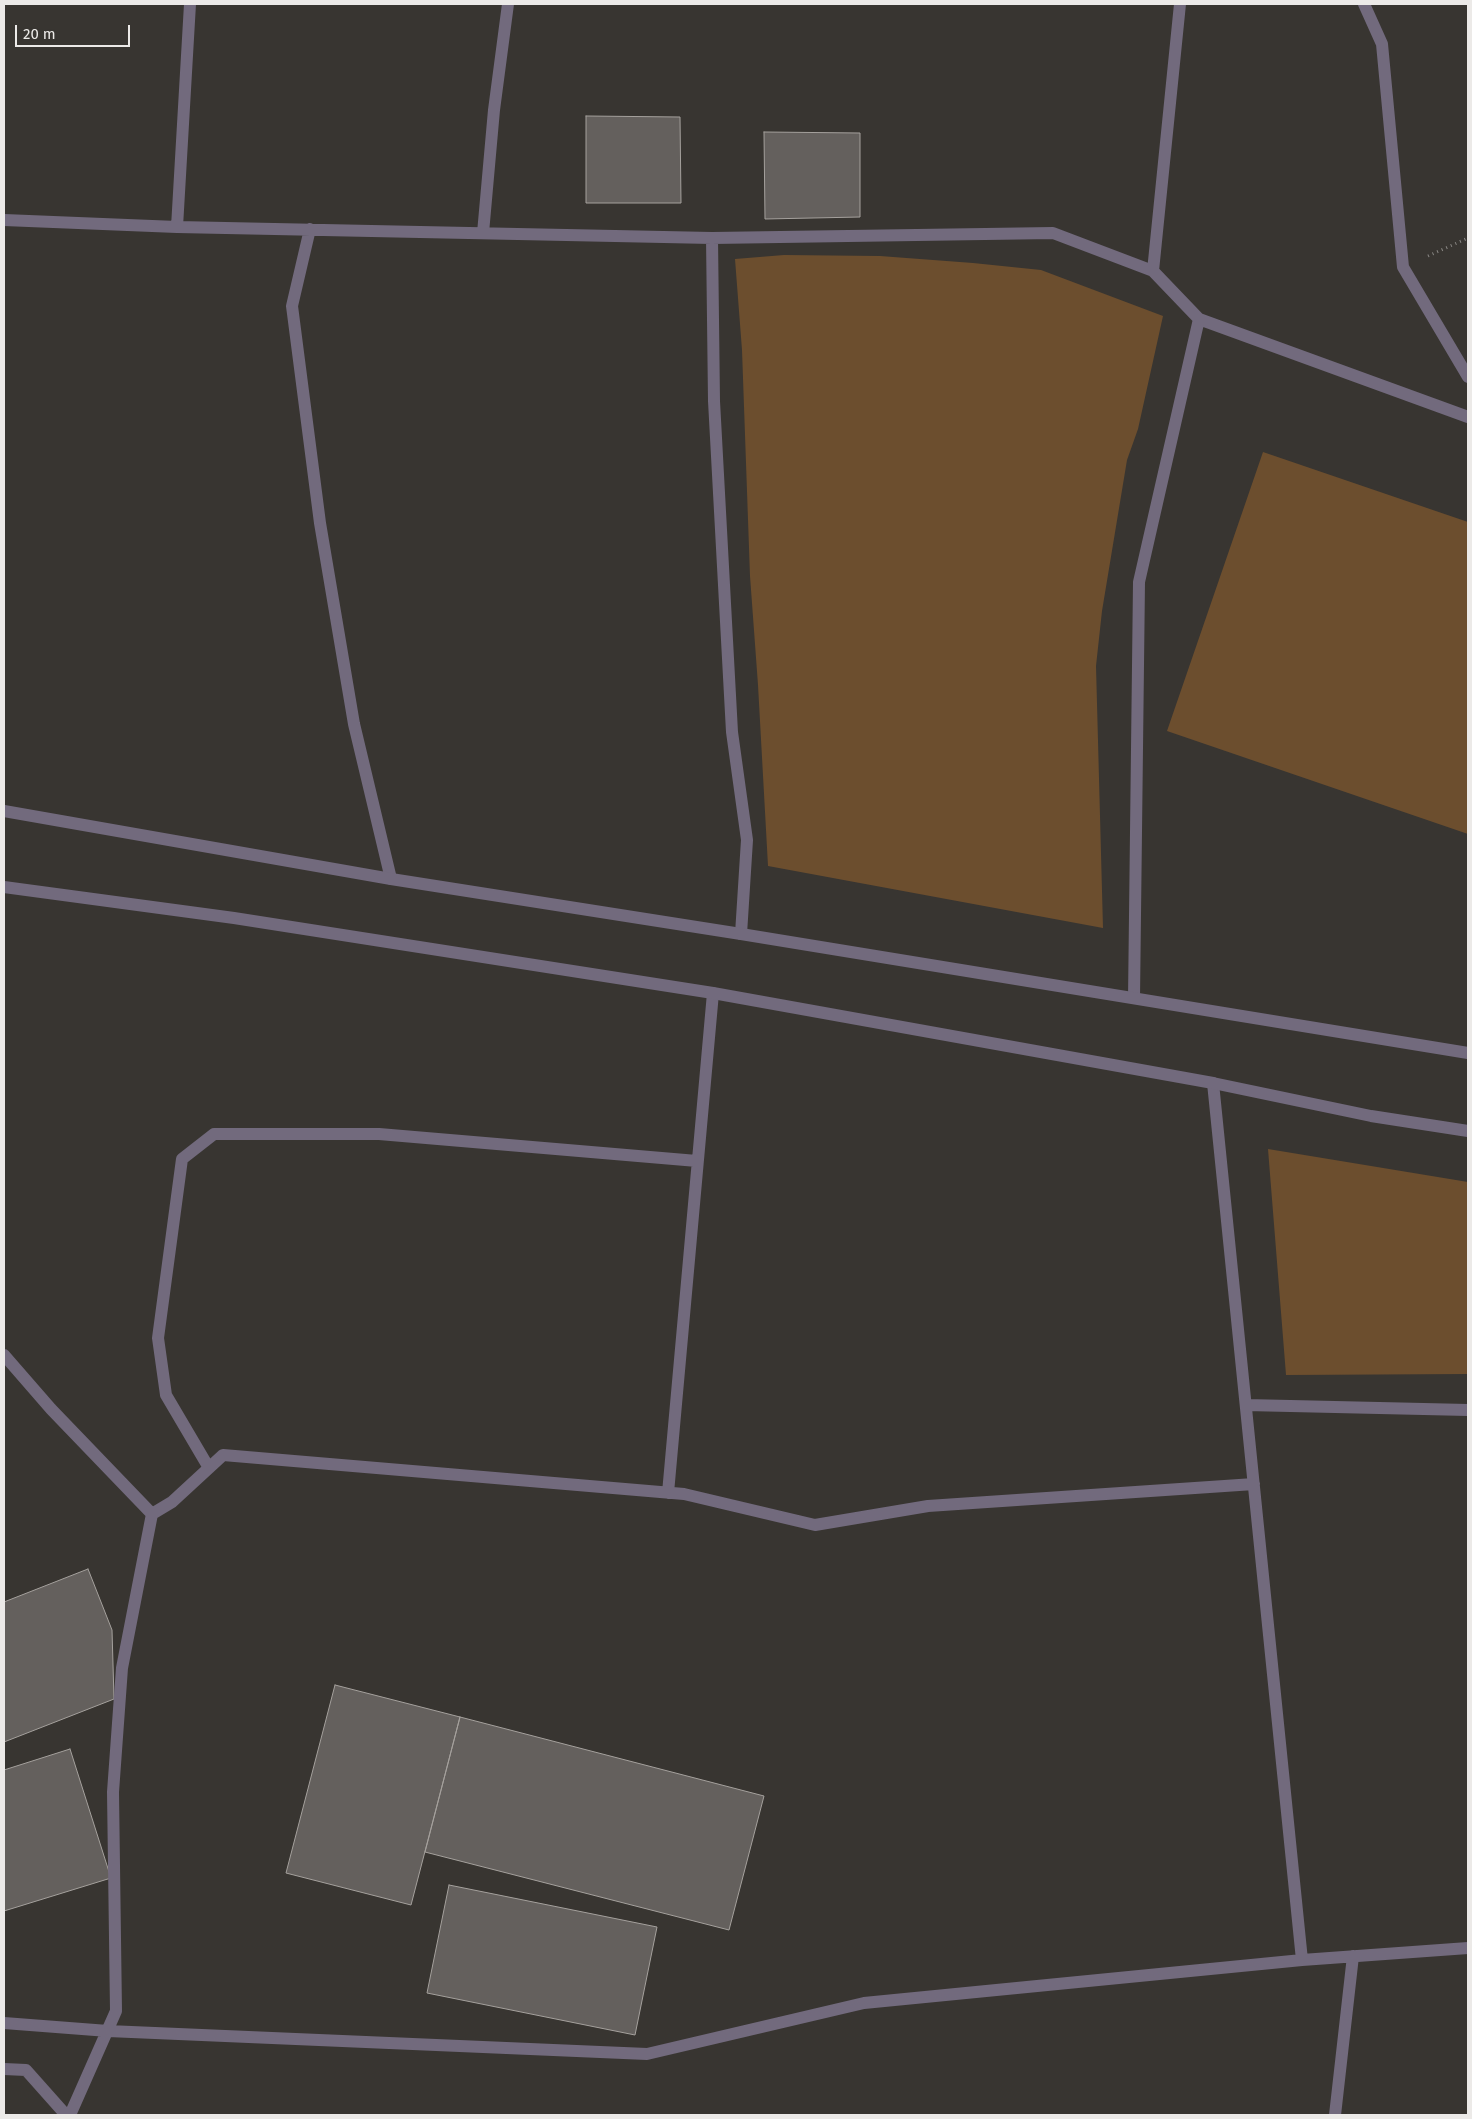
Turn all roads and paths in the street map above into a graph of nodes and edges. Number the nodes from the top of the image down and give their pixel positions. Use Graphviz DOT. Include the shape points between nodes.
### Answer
graph roads {
  1 [pos="190,4"];
  2 [pos="508,4"];
  3 [pos="1180,4"];
  4 [pos="1364,4"];
  5 [pos="4,220"];
  6 [pos="177,227"];
  7 [pos="310,230"];
  8 [pos="483,233"];
  9 [pos="712,238"];
  10 [pos="1468,238"];
  11 [pos="1403,267"];
  12 [pos="1153,271"];
  13 [pos="1199,319"];
  14 [pos="1468,377"];
  15 [pos="1468,417"];
  16 [pos="4,811"];
  17 [pos="391,879"];
  18 [pos="4,888"];
  19 [pos="741,934"];
  20 [pos="713,993"];
  21 [pos="1134,998"];
  22 [pos="1468,1053"];
  23 [pos="1213,1083"];
  24 [pos="1468,1131"];
  25 [pos="697,1161"];
  26 [pos="4,1355"];
  27 [pos="1246,1405"];
  28 [pos="1468,1410"];
  29 [pos="208,1468"];
  30 [pos="1254,1484"];
  31 [pos="668,1493"];
  32 [pos="152,1514"];
  33 [pos="1468,1948"];
  34 [pos="1353,1956"];
  35 [pos="1302,1960"];
  36 [pos="4,2024"];
  37 [pos="108,2031"];
  38 [pos="4,2069"];
  39 [pos="66,2115"];
  40 [pos="70,2115"];
  41 [pos="1334,2115"];
  1 -- 6 [label="street"];
  2 -- 8 [label="street"];
  3 -- 12 [label="street"];
  4 -- 11 [label="street" via="1382,44"];
  5 -- 6 [label="street"];
  6 -- 7 [label="street"];
  7 -- 8 [label="street"];
  7 -- 17 [label="street" via="292,306 320,524 354,724"];
  8 -- 9 [label="street"];
  9 -- 12 [label="street" via="1053,233"];
  9 -- 19 [label="street" via="714,401 732,732 747,840"];
  10 -- 11 [label="path"];
  11 -- 14 [label="street"];
  12 -- 13 [label="street"];
  13 -- 15 [label="street"];
  13 -- 21 [label="street" via="1139,582"];
  16 -- 17 [label="street"];
  17 -- 19 [label="street"];
  18 -- 20 [label="street" via="234,918"];
  19 -- 21 [label="street"];
  20 -- 23 [label="street"];
  20 -- 25 [label="street"];
  21 -- 22 [label="street"];
  23 -- 24 [label="street" via="1371,1116"];
  23 -- 27 [label="street"];
  25 -- 29 [label="street" via="379,1134 214,1134 182,1159 158,1338 166,1395"];
  25 -- 31 [label="street"];
  26 -- 32 [label="street"];
  27 -- 28 [label="street"];
  27 -- 30 [label="street"];
  29 -- 31 [label="street" via="223,1455"];
  29 -- 32 [label="street" via="172,1502"];
  30 -- 31 [label="street" via="928,1506 814,1525"];
  30 -- 35 [label="street"];
  32 -- 37 [label="street" via="122,1668 113,1792 116,2011"];
  33 -- 34 [label="street"];
  34 -- 35 [label="street"];
  34 -- 41 [label="street"];
  35 -- 37 [label="street" via="864,2003 647,2054"];
  36 -- 37 [label="street"];
  37 -- 40 [label="street"];
  38 -- 39 [label="street" via="26,2070"];
}
